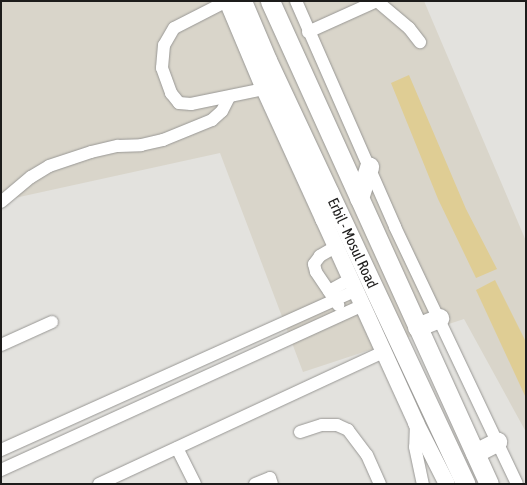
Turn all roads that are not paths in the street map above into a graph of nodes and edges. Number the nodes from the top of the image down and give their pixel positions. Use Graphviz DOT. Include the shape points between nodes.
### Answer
graph roads {
  1 [pos="227,1"];
  2 [pos="242,1"];
  3 [pos="270,1"];
  4 [pos="296,1"];
  5 [pos="377,1"];
  6 [pos="308,32"];
  7 [pos="420,42"];
  8 [pos="291,51"];
  9 [pos="267,60"];
  10 [pos="264,89"];
  11 [pos="229,96"];
  12 [pos="368,167"];
  13 [pos="329,192"];
  14 [pos="359,198"];
  15 [pos="1,202"];
  16 [pos="324,218"];
  17 [pos="336,246"];
  18 [pos="357,291"];
  19 [pos="332,296"];
  20 [pos="343,314"];
  21 [pos="439,318"];
  22 [pos="52,322"];
  23 [pos="417,327"];
  24 [pos="1,346"];
  25 [pos="384,352"];
  26 [pos="91,410"];
  27 [pos="416,423"];
  28 [pos="99,426"];
  29 [pos="300,432"];
  30 [pos="497,442"];
  31 [pos="177,448"];
  32 [pos="1,450"];
  33 [pos="475,453"];
  34 [pos="445,459"];
  35 [pos="1,470"];
  36 [pos="193,483"];
  37 [pos="99,484"];
  38 [pos="255,484"];
  39 [pos="272,484"];
  40 [pos="380,484"];
  41 [pos="423,484"];
  42 [pos="447,484"];
  43 [pos="466,484"];
  44 [pos="489,484"];
  45 [pos="517,484"];
  1 -- 10 [label="main road"];
  1 -- 11 [label="street" via="174,28 164,45 162,68 171,93 179,103 191,104"];
  2 -- 9 [label="highway, Erbil - Mosul Road"];
  3 -- 8 [label="highway, Erbil - Mosul Road"];
  4 -- 6 [label="street"];
  5 -- 6 [label="street"];
  5 -- 7 [label="street" via="409,28"];
  6 -- 12 [label="street"];
  8 -- 9 [label="highway"];
  8 -- 14 [label="highway, Erbil - Mosul Road"];
  9 -- 13 [label="highway, Erbil - Mosul Road"];
  10 -- 11 [label="street"];
  10 -- 16 [label="main road"];
  11 -- 15 [label="street" via="222,111 206,123 163,140 91,152 49,166"];
  12 -- 14 [label="highway"];
  12 -- 21 [label="street"];
  13 -- 16 [label="highway"];
  13 -- 34 [label="highway, Erbil - Mosul Road"];
  14 -- 23 [label="highway, Erbil - Mosul Road"];
  16 -- 17 [label="main road"];
  17 -- 18 [label="main road"];
  17 -- 19 [label="street" via="314,264"];
  18 -- 19 [label="street"];
  18 -- 20 [label="street"];
  18 -- 25 [label="main road"];
  19 -- 20 [label="street"];
  19 -- 26 [label="street"];
  20 -- 28 [label="street"];
  21 -- 23 [label="highway"];
  21 -- 30 [label="street"];
  22 -- 24 [label="street"];
  23 -- 33 [label="highway, Erbil - Mosul Road"];
  25 -- 27 [label="main road"];
  25 -- 31 [label="street"];
  26 -- 28 [label="street"];
  26 -- 32 [label="street"];
  27 -- 34 [label="main road"];
  27 -- 41 [label="street" via="415,447"];
  28 -- 35 [label="street"];
  29 -- 40 [label="street" via="322,425 337,425 348,430 368,455"];
  30 -- 33 [label="highway"];
  30 -- 45 [label="street"];
  31 -- 36 [label="street"];
  31 -- 37 [label="street"];
  33 -- 44 [label="highway, Erbil - Mosul Road"];
  34 -- 42 [label="main road"];
  34 -- 43 [label="highway, Erbil - Mosul Road"];
  38 -- 39 [label="street" via="270,478"];
}
